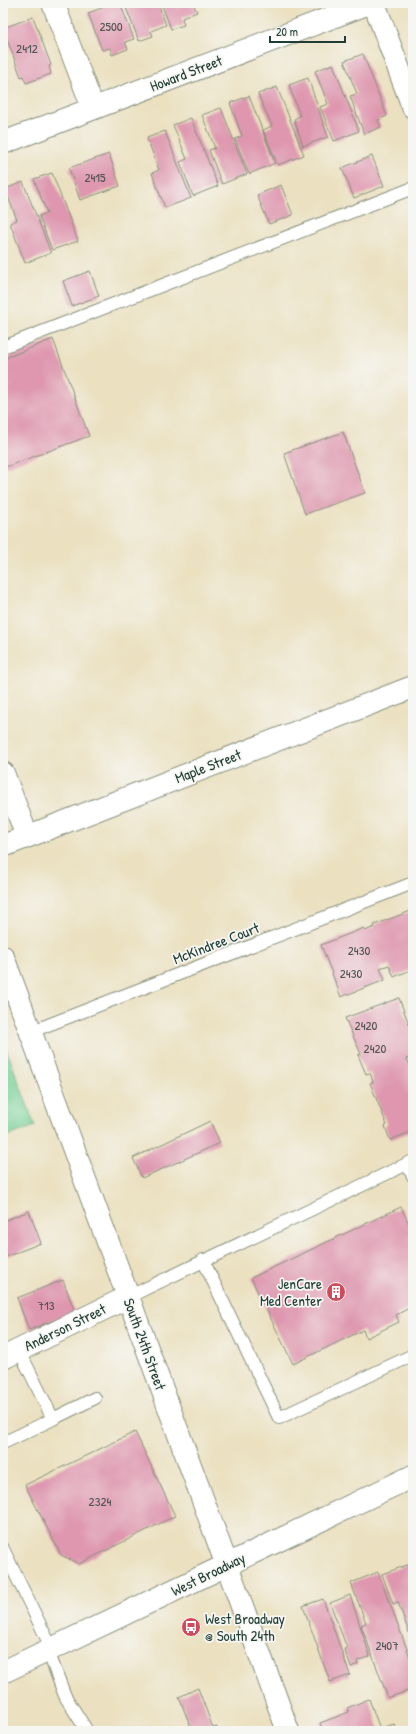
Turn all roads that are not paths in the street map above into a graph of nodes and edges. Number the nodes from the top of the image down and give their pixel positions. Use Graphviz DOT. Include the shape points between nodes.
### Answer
graph roads {
  1 [pos="53,3"];
  2 [pos="370,3"];
  3 [pos="374,3"];
  4 [pos="413,107"];
  5 [pos="93,108"];
  6 [pos="3,142"];
  7 [pos="413,188"];
  8 [pos="3,347"];
  9 [pos="413,687"];
  10 [pos="3,773"];
  11 [pos="27,836"];
  12 [pos="3,846"];
  13 [pos="413,883"];
  14 [pos="3,958"];
  15 [pos="30,1032"];
  16 [pos="410,1162"];
  17 [pos="413,1176"];
  18 [pos="203,1260"];
  19 [pos="128,1296"];
  20 [pos="11,1354"];
  21 [pos="413,1356"];
  22 [pos="95,1398"];
  23 [pos="53,1419"];
  24 [pos="3,1443"];
  25 [pos="413,1476"];
  26 [pos="3,1549"];
  27 [pos="227,1565"];
  28 [pos="50,1650"];
  29 [pos="3,1672"];
  30 [pos="87,1731"];
  31 [pos="288,1731"];
  1 -- 5 [label="street"];
  2 -- 5 [label="street, Howard Street"];
  3 -- 4 [label="street"];
  5 -- 6 [label="street, Howard Street"];
  7 -- 8 [label="lane"];
  9 -- 11 [label="street, Maple Street"];
  10 -- 11 [label="street"];
  11 -- 12 [label="street, Maple Street"];
  13 -- 15 [label="lane, McKindree Court"];
  14 -- 15 [label="street, South 24th Street"];
  15 -- 19 [label="street, South 24th Street"];
  16 -- 17 [label="lane"];
  16 -- 18 [label="lane"];
  18 -- 19 [label="lane"];
  18 -- 21 [label="lane" via="279,1418"];
  19 -- 20 [label="street, Anderson Street"];
  19 -- 27 [label="street, South 24th Street"];
  20 -- 23 [label="lane"];
  22 -- 23 [label="lane"];
  23 -- 24 [label="lane"];
  25 -- 27 [label="street, West Broadway"];
  26 -- 28 [label="lane"];
  27 -- 28 [label="street, West Broadway"];
  27 -- 31 [label="street, South 24th Street"];
  28 -- 29 [label="street, West Broadway"];
  28 -- 30 [label="lane" via="65,1696"];
}
